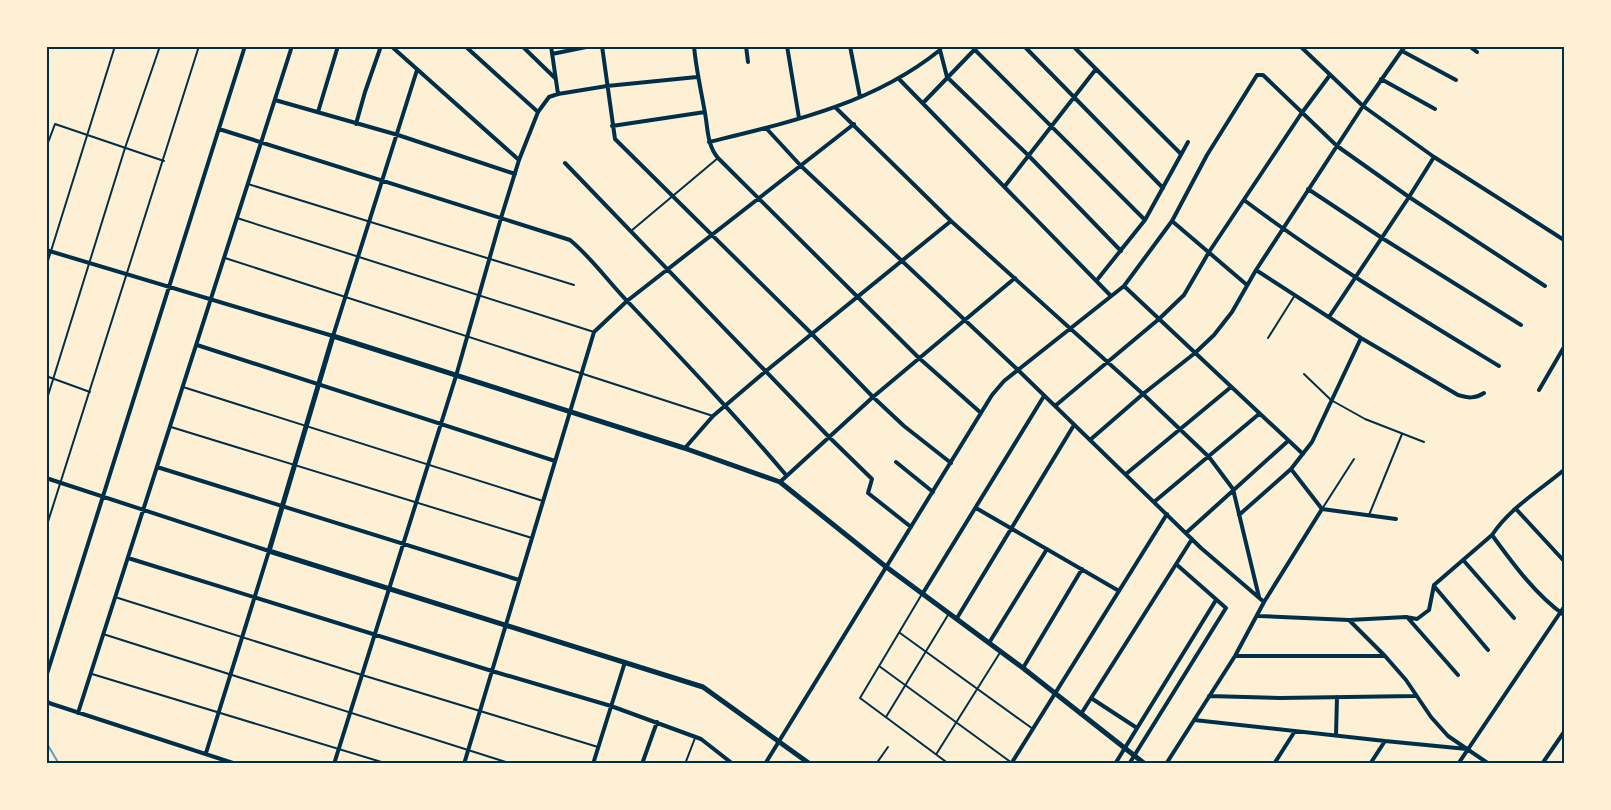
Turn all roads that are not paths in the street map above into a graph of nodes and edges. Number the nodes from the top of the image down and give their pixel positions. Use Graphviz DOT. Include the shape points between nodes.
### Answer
graph roads {
  1 [pos="115,46"];
  2 [pos="160,46"];
  3 [pos="199,46"];
  4 [pos="245,46"];
  5 [pos="292,46"];
  6 [pos="338,46"];
  7 [pos="381,46"];
  8 [pos="391,46"];
  9 [pos="465,46"];
  10 [pos="522,46"];
  11 [pos="551,46"];
  12 [pos="591,46"];
  13 [pos="602,46"];
  14 [pos="694,46"];
  15 [pos="746,46"];
  16 [pos="787,46"];
  17 [pos="850,46"];
  18 [pos="1024,46"];
  19 [pos="1073,46"];
  20 [pos="1300,46"];
  21 [pos="1469,46"];
  22 [pos="940,48"];
  23 [pos="977,48"];
  24 [pos="1403,49"];
  25 [pos="1477,52"];
  26 [pos="552,54"];
  27 [pos="748,62"];
  28 [pos="1096,69"];
  29 [pos="417,70"];
  30 [pos="1330,75"];
  31 [pos="697,77"];
  32 [pos="947,77"];
  33 [pos="556,79"];
  34 [pos="899,79"];
  35 [pos="1381,79"];
  36 [pos="1456,80"];
  37 [pos="607,86"];
  38 [pos="558,94"];
  39 [pos="860,97"];
  40 [pos="1074,98"];
  41 [pos="275,100"];
  42 [pos="923,103"];
  43 [pos="1363,105"];
  44 [pos="836,108"];
  45 [pos="1435,109"];
  46 [pos="318,112"];
  47 [pos="537,112"];
  48 [pos="705,112"];
  49 [pos="1301,114"];
  50 [pos="799,118"];
  51 [pos="356,124"];
  52 [pos="854,124"];
  53 [pos="612,126"];
  54 [pos="1052,126"];
  55 [pos="765,128"];
  56 [pos="219,129"];
  57 [pos="398,135"];
  58 [pos="88,136"];
  59 [pos="709,142"];
  60 [pos="1188,142"];
  61 [pos="261,143"];
  62 [pos="1336,146"];
  63 [pos="46,148"];
  64 [pos="125,148"];
  65 [pos="1181,154"];
  66 [pos="1029,156"];
  67 [pos="1434,157"];
  68 [pos="718,158"];
  69 [pos="519,160"];
  70 [pos="164,161"];
  71 [pos="565,163"];
  72 [pos="801,166"];
  73 [pos="515,174"];
  74 [pos="383,181"];
  75 [pos="248,184"];
  76 [pos="1005,186"];
  77 [pos="1162,188"];
  78 [pos="1308,189"];
  79 [pos="672,196"];
  80 [pos="1409,198"];
  81 [pos="758,199"];
  82 [pos="1244,200"];
  83 [pos="237,218"];
  84 [pos="501,218"];
  85 [pos="1145,220"];
  86 [pos="951,221"];
  87 [pos="1172,221"];
  88 [pos="370,222"];
  89 [pos="1283,229"];
  90 [pos="631,231"];
  91 [pos="712,236"];
  92 [pos="1382,238"];
  93 [pos="1564,240"];
  94 [pos="49,250"];
  95 [pos="1121,251"];
  96 [pos="1209,252"];
  97 [pos="358,257"];
  98 [pos="224,258"];
  99 [pos="489,259"];
  100 [pos="901,261"];
  101 [pos="89,262"];
  102 [pos="46,267"];
  103 [pos="668,270"];
  104 [pos="1256,270"];
  105 [pos="128,274"];
  106 [pos="1015,278"];
  107 [pos="1356,278"];
  108 [pos="1096,280"];
  109 [pos="574,285"];
  110 [pos="1247,285"];
  111 [pos="170,286"];
  112 [pos="1124,286"];
  113 [pos="1545,286"];
  114 [pos="478,295"];
  115 [pos="1295,295"];
  116 [pos="858,296"];
  117 [pos="1111,296"];
  118 [pos="346,297"];
  119 [pos="211,299"];
  120 [pos="627,302"];
  121 [pos="1329,317"];
  122 [pos="1159,319"];
  123 [pos="965,320"];
  124 [pos="1521,325"];
  125 [pos="1070,327"];
  126 [pos="594,332"];
  127 [pos="812,334"];
  128 [pos="333,336"];
  129 [pos="466,336"];
  130 [pos="1268,338"];
  131 [pos="1361,338"];
  132 [pos="196,345"];
  133 [pos="1564,347"];
  134 [pos="1195,353"];
  135 [pos="919,358"];
  136 [pos="1107,361"];
  137 [pos="1499,366"];
  138 [pos="766,370"];
  139 [pos="1018,370"];
  140 [pos="582,374"];
  141 [pos="1304,374"];
  142 [pos="46,376"];
  143 [pos="456,376"];
  144 [pos="54,379"];
  145 [pos="319,385"];
  146 [pos="183,387"];
  147 [pos="1231,387"];
  148 [pos="1539,390"];
  149 [pos="90,392"];
  150 [pos="1484,393"];
  151 [pos="1143,394"];
  152 [pos="1044,396"];
  153 [pos="873,397"];
  154 [pos="1331,400"];
  155 [pos="46,402"];
  156 [pos="727,406"];
  157 [pos="1055,406"];
  158 [pos="570,412"];
  159 [pos="981,413"];
  160 [pos="1259,414"];
  161 [pos="714,416"];
  162 [pos="441,424"];
  163 [pos="1074,425"];
  164 [pos="170,426"];
  165 [pos="306,426"];
  166 [pos="1180,428"];
  167 [pos="1402,434"];
  168 [pos="829,437"];
  169 [pos="1090,440"];
  170 [pos="1288,441"];
  171 [pos="1424,442"];
  172 [pos="684,448"];
  173 [pos="1303,454"];
  174 [pos="1209,457"];
  175 [pos="1354,459"];
  176 [pos="555,461"];
  177 [pos="896,462"];
  178 [pos="951,463"];
  179 [pos="428,464"];
  180 [pos="295,465"];
  181 [pos="157,467"];
  182 [pos="1291,469"];
  183 [pos="1564,470"];
  184 [pos="1125,474"];
  185 [pos="786,475"];
  186 [pos="46,478"];
  187 [pos="780,482"];
  188 [pos="61,483"];
  189 [pos="1233,489"];
  190 [pos="933,492"];
  191 [pos="104,497"];
  192 [pos="543,501"];
  193 [pos="416,502"];
  194 [pos="1154,502"];
  195 [pos="283,506"];
  196 [pos="976,508"];
  197 [pos="1516,508"];
  198 [pos="1322,509"];
  199 [pos="143,510"];
  200 [pos="1167,514"];
  201 [pos="1239,515"];
  202 [pos="1369,516"];
  203 [pos="1396,519"];
  204 [pos="911,527"];
  205 [pos="46,528"];
  206 [pos="1012,529"];
  207 [pos="1186,533"];
  208 [pos="1492,535"];
  209 [pos="532,538"];
  210 [pos="1192,539"];
  211 [pos="403,544"];
  212 [pos="1047,549"];
  213 [pos="269,551"];
  214 [pos="128,558"];
  215 [pos="1464,561"];
  216 [pos="1564,561"];
  217 [pos="1176,564"];
  218 [pos="885,566"];
  219 [pos="1082,569"];
  220 [pos="519,580"];
  221 [pos="1434,585"];
  222 [pos="389,589"];
  223 [pos="1119,591"];
  224 [pos="923,593"];
  225 [pos="255,596"];
  226 [pos="115,597"];
  227 [pos="1259,598"];
  228 [pos="1216,600"];
  229 [pos="1264,602"];
  230 [pos="1564,607"];
  231 [pos="949,612"];
  232 [pos="1562,614"];
  233 [pos="1258,616"];
  234 [pos="1406,617"];
  235 [pos="957,618"];
  236 [pos="1514,618"];
  237 [pos="1349,620"];
  238 [pos="506,625"];
  239 [pos="900,633"];
  240 [pos="103,634"];
  241 [pos="375,635"];
  242 [pos="242,637"];
  243 [pos="989,643"];
  244 [pos="1488,650"];
  245 [pos="926,651"];
  246 [pos="1001,651"];
  247 [pos="1235,656"];
  248 [pos="1385,656"];
  249 [pos="625,662"];
  250 [pos="879,666"];
  251 [pos="1023,668"];
  252 [pos="492,671"];
  253 [pos="91,673"];
  254 [pos="362,675"];
  255 [pos="1458,675"];
  256 [pos="230,676"];
  257 [pos="46,677"];
  258 [pos="905,685"];
  259 [pos="977,689"];
  260 [pos="1056,693"];
  261 [pos="1209,696"];
  262 [pos="1415,696"];
  263 [pos="1337,697"];
  264 [pos="1091,698"];
  265 [pos="48,702"];
  266 [pos="611,706"];
  267 [pos="219,712"];
  268 [pos="480,712"];
  269 [pos="78,713"];
  270 [pos="350,713"];
  271 [pos="1081,714"];
  272 [pos="886,717"];
  273 [pos="1194,720"];
  274 [pos="657,722"];
  275 [pos="957,723"];
  276 [pos="1137,728"];
  277 [pos="1033,729"];
  278 [pos="1295,731"];
  279 [pos="1564,732"];
  280 [pos="1336,735"];
  281 [pos="695,737"];
  282 [pos="780,741"];
  283 [pos="1385,741"];
  284 [pos="598,747"];
  285 [pos="888,747"];
  286 [pos="1125,748"];
  287 [pos="1468,748"];
  288 [pos="339,749"];
  289 [pos="468,750"];
  290 [pos="206,753"];
  291 [pos="937,754"];
  292 [pos="1134,755"];
  293 [pos="878,763"];
  294 [pos="1012,763"];
  295 [pos="236,764"];
  296 [pos="334,764"];
  297 [pos="388,764"];
  298 [pos="464,764"];
  299 [pos="512,764"];
  300 [pos="593,764"];
  301 [pos="642,764"];
  302 [pos="686,764"];
  303 [pos="733,764"];
  304 [pos="765,764"];
  305 [pos="810,764"];
  306 [pos="949,764"];
  307 [pos="1115,764"];
  308 [pos="1129,764"];
  309 [pos="1145,764"];
  310 [pos="1166,764"];
  311 [pos="1274,764"];
  312 [pos="1370,764"];
  313 [pos="1458,764"];
  314 [pos="1489,764"];
  315 [pos="1542,764"];
  1 -- 58 [label="lane"];
  2 -- 64 [label="lane"];
  3 -- 70 [label="lane"];
  4 -- 56 [label="street"];
  5 -- 41 [label="street"];
  6 -- 46 [label="street"];
  7 -- 51 [label="street"];
  8 -- 29 [label="street"];
  9 -- 47 [label="street"];
  10 -- 33 [label="street"];
  11 -- 26 [label="street"];
  12 -- 26 [label="street"];
  13 -- 37 [label="street"];
  14 -- 31 [label="street"];
  15 -- 27 [label="street"];
  16 -- 50 [label="street"];
  17 -- 39 [label="street"];
  18 -- 40 [label="street"];
  19 -- 28 [label="street"];
  20 -- 30 [label="street"];
  21 -- 25 [label="street"];
  22 -- 32 [label="street"];
  22 -- 34 [label="street"];
  23 -- 32 [label="street"];
  23 -- 54 [label="street"];
  24 -- 35 [label="street"];
  24 -- 36 [label="street"];
  26 -- 33 [label="street"];
  28 -- 40 [label="street"];
  28 -- 65 [label="street"];
  29 -- 57 [label="street"];
  29 -- 69 [label="street"];
  30 -- 43 [label="street"];
  30 -- 49 [label="street"];
  31 -- 37 [label="street"];
  31 -- 48 [label="street"];
  32 -- 42 [label="street"];
  32 -- 66 [label="street"];
  33 -- 38 [label="street"];
  34 -- 39 [label="street"];
  34 -- 42 [label="street"];
  35 -- 43 [label="street"];
  35 -- 45 [label="street"];
  37 -- 38 [label="street"];
  37 -- 53 [label="street"];
  38 -- 47 [label="street" via="549,97"];
  39 -- 44 [label="street"];
  40 -- 54 [label="street"];
  40 -- 77 [label="street"];
  41 -- 46 [label="street"];
  41 -- 61 [label="street"];
  42 -- 76 [label="street"];
  43 -- 62 [label="street"];
  43 -- 67 [label="street"];
  44 -- 50 [label="street"];
  44 -- 52 [label="street"];
  46 -- 51 [label="street"];
  47 -- 69 [label="street"];
  48 -- 53 [label="street"];
  48 -- 59 [label="street"];
  49 -- 62 [label="street"];
  49 -- 82 [label="street"];
  49 -- 87 [label="street" via="1263,75 1257,75"];
  50 -- 55 [label="street"];
  51 -- 57 [label="street"];
  52 -- 72 [label="street"];
  52 -- 86 [label="street"];
  53 -- 79 [label="street" via="615,139"];
  54 -- 66 [label="street"];
  54 -- 85 [label="street"];
  55 -- 59 [label="street"];
  55 -- 72 [label="street"];
  56 -- 61 [label="street"];
  56 -- 111 [label="street"];
  57 -- 73 [label="street"];
  57 -- 74 [label="street"];
  58 -- 63 [label="lane" via="55,124"];
  58 -- 64 [label="lane"];
  58 -- 94 [label="lane"];
  59 -- 68 [label="street"];
  60 -- 65 [label="street"];
  61 -- 74 [label="street"];
  61 -- 75 [label="street"];
  62 -- 78 [label="street"];
  62 -- 80 [label="street"];
  64 -- 70 [label="lane"];
  64 -- 101 [label="lane"];
  65 -- 77 [label="street"];
  66 -- 76 [label="street"];
  66 -- 95 [label="street"];
  67 -- 80 [label="street"];
  67 -- 93 [label="street"];
  68 -- 79 [label="lane"];
  68 -- 81 [label="street"];
  69 -- 73 [label="street"];
  70 -- 105 [label="lane"];
  71 -- 90 [label="street"];
  72 -- 81 [label="street"];
  72 -- 100 [label="street"];
  73 -- 84 [label="street"];
  74 -- 84 [label="street"];
  74 -- 88 [label="street"];
  75 -- 83 [label="street"];
  75 -- 88 [label="lane"];
  76 -- 108 [label="street"];
  77 -- 85 [label="street"];
  78 -- 89 [label="street"];
  78 -- 92 [label="street"];
  79 -- 90 [label="lane"];
  79 -- 91 [label="street"];
  80 -- 92 [label="street"];
  80 -- 113 [label="street"];
  81 -- 91 [label="street"];
  81 -- 116 [label="street"];
  82 -- 89 [label="street"];
  82 -- 96 [label="street"];
  83 -- 97 [label="lane"];
  83 -- 98 [label="street"];
  84 -- 99 [label="street"];
  84 -- 120 [label="street" via="570,240"];
  85 -- 95 [label="street"];
  86 -- 100 [label="street"];
  86 -- 106 [label="street"];
  87 -- 96 [label="street"];
  87 -- 112 [label="street"];
  88 -- 97 [label="street"];
  88 -- 99 [label="lane"];
  89 -- 104 [label="street"];
  89 -- 107 [label="street"];
  90 -- 103 [label="street"];
  91 -- 103 [label="street"];
  91 -- 127 [label="street"];
  92 -- 107 [label="street"];
  92 -- 124 [label="street"];
  94 -- 101 [label="street"];
  94 -- 102 [label="lane"];
  95 -- 108 [label="street"];
  96 -- 110 [label="street"];
  96 -- 122 [label="street" via="1184,295"];
  97 -- 114 [label="lane"];
  97 -- 118 [label="street"];
  98 -- 118 [label="lane"];
  98 -- 119 [label="street"];
  99 -- 109 [label="lane"];
  99 -- 114 [label="street"];
  100 -- 116 [label="street"];
  100 -- 123 [label="street"];
  101 -- 105 [label="street"];
  101 -- 144 [label="lane"];
  103 -- 120 [label="street"];
  103 -- 138 [label="street"];
  104 -- 110 [label="street"];
  104 -- 115 [label="street"];
  105 -- 111 [label="street"];
  105 -- 149 [label="lane"];
  106 -- 123 [label="street"];
  106 -- 125 [label="street"];
  107 -- 121 [label="street"];
  107 -- 137 [label="street"];
  108 -- 117 [label="street"];
  110 -- 134 [label="street" via="1232,312"];
  111 -- 119 [label="street"];
  111 -- 191 [label="street"];
  112 -- 117 [label="street"];
  112 -- 122 [label="street"];
  114 -- 126 [label="lane"];
  114 -- 129 [label="street"];
  115 -- 121 [label="street"];
  115 -- 130 [label="lane"];
  116 -- 127 [label="street"];
  116 -- 135 [label="street"];
  117 -- 125 [label="street"];
  118 -- 128 [label="street"];
  118 -- 129 [label="lane"];
  119 -- 128 [label="street"];
  119 -- 132 [label="street"];
  120 -- 126 [label="street"];
  120 -- 156 [label="street"];
  121 -- 131 [label="street"];
  122 -- 134 [label="street"];
  122 -- 136 [label="street"];
  123 -- 135 [label="street"];
  123 -- 139 [label="street"];
  125 -- 136 [label="street"];
  125 -- 139 [label="street"];
  126 -- 140 [label="street"];
  127 -- 138 [label="street"];
  127 -- 153 [label="street"];
  128 -- 143 [label="street"];
  128 -- 145 [label="street"];
  129 -- 140 [label="lane"];
  129 -- 143 [label="street"];
  131 -- 150 [label="street" via="1458,395 1468,398"];
  131 -- 154 [label="street"];
  132 -- 145 [label="street"];
  132 -- 146 [label="street"];
  133 -- 148 [label="street"];
  134 -- 147 [label="street"];
  134 -- 151 [label="street"];
  135 -- 153 [label="street"];
  135 -- 159 [label="street"];
  136 -- 151 [label="street"];
  136 -- 157 [label="street"];
  138 -- 156 [label="street"];
  138 -- 168 [label="street"];
  139 -- 152 [label="street"];
  139 -- 159 [label="street" via="1004,381"];
  140 -- 158 [label="street"];
  140 -- 161 [label="lane"];
  141 -- 154 [label="lane"];
  142 -- 144 [label="lane"];
  143 -- 158 [label="street"];
  143 -- 162 [label="street"];
  144 -- 149 [label="lane"];
  144 -- 155 [label="lane"];
  145 -- 162 [label="street"];
  145 -- 165 [label="street"];
  146 -- 164 [label="street"];
  146 -- 165 [label="lane"];
  147 -- 160 [label="street"];
  147 -- 166 [label="street"];
  149 -- 188 [label="lane"];
  151 -- 166 [label="street"];
  151 -- 169 [label="street"];
  152 -- 157 [label="street"];
  152 -- 196 [label="street"];
  153 -- 168 [label="street"];
  153 -- 178 [label="street"];
  154 -- 167 [label="lane"];
  154 -- 173 [label="street"];
  156 -- 161 [label="street"];
  156 -- 185 [label="street"];
  157 -- 163 [label="street"];
  158 -- 172 [label="street"];
  158 -- 176 [label="street"];
  159 -- 178 [label="street"];
  160 -- 170 [label="street"];
  160 -- 174 [label="street"];
  161 -- 172 [label="street"];
  162 -- 176 [label="street"];
  162 -- 179 [label="street"];
  163 -- 169 [label="street"];
  163 -- 206 [label="street"];
  164 -- 180 [label="lane"];
  164 -- 181 [label="street"];
  165 -- 179 [label="lane"];
  165 -- 180 [label="street"];
  166 -- 174 [label="street"];
  166 -- 184 [label="street"];
  167 -- 171 [label="lane"];
  167 -- 202 [label="lane"];
  168 -- 185 [label="street"];
  168 -- 204 [label="street" via="872,479 868,493"];
  169 -- 184 [label="street"];
  170 -- 173 [label="street"];
  170 -- 189 [label="street"];
  172 -- 187 [label="street"];
  173 -- 182 [label="street"];
  174 -- 189 [label="street"];
  174 -- 194 [label="street"];
  175 -- 198 [label="lane"];
  176 -- 192 [label="street"];
  177 -- 190 [label="street"];
  178 -- 190 [label="street"];
  179 -- 192 [label="lane"];
  179 -- 193 [label="street"];
  180 -- 193 [label="lane"];
  180 -- 195 [label="street"];
  181 -- 195 [label="street"];
  181 -- 199 [label="street"];
  182 -- 198 [label="street"];
  182 -- 201 [label="street"];
  183 -- 197 [label="street"];
  184 -- 194 [label="street"];
  185 -- 187 [label="street"];
  186 -- 188 [label="street"];
  187 -- 218 [label="street"];
  188 -- 191 [label="street"];
  188 -- 205 [label="lane"];
  189 -- 201 [label="street"];
  189 -- 207 [label="street"];
  190 -- 204 [label="street"];
  191 -- 199 [label="street"];
  191 -- 257 [label="street"];
  192 -- 209 [label="street"];
  193 -- 209 [label="lane"];
  193 -- 211 [label="street"];
  194 -- 200 [label="street"];
  195 -- 211 [label="street"];
  195 -- 213 [label="street"];
  196 -- 206 [label="street"];
  196 -- 224 [label="street"];
  197 -- 208 [label="street"];
  197 -- 216 [label="street"];
  198 -- 202 [label="street"];
  198 -- 229 [label="street"];
  199 -- 213 [label="street"];
  199 -- 214 [label="street"];
  200 -- 207 [label="street"];
  200 -- 223 [label="street"];
  201 -- 227 [label="street"];
  202 -- 203 [label="street"];
  204 -- 218 [label="street"];
  206 -- 212 [label="street"];
  206 -- 235 [label="street"];
  207 -- 210 [label="street"];
  208 -- 215 [label="street"];
  208 -- 232 [label="street" via="1518,572"];
  209 -- 220 [label="street"];
  210 -- 217 [label="street"];
  210 -- 227 [label="street"];
  211 -- 220 [label="street"];
  211 -- 222 [label="street"];
  212 -- 219 [label="street"];
  212 -- 243 [label="street"];
  213 -- 222 [label="street"];
  213 -- 225 [label="street"];
  214 -- 225 [label="street"];
  214 -- 226 [label="street"];
  215 -- 221 [label="street"];
  215 -- 236 [label="street"];
  217 -- 228 [label="street"];
  217 -- 264 [label="street"];
  218 -- 224 [label="street"];
  218 -- 282 [label="street"];
  219 -- 223 [label="street"];
  219 -- 251 [label="street"];
  220 -- 238 [label="street"];
  221 -- 234 [label="street" via="1429,610 1417,619"];
  221 -- 244 [label="street"];
  222 -- 238 [label="street"];
  222 -- 241 [label="street"];
  223 -- 260 [label="street"];
  224 -- 231 [label="street"];
  224 -- 239 [label="lane"];
  225 -- 241 [label="street"];
  225 -- 242 [label="street"];
  226 -- 240 [label="street"];
  226 -- 242 [label="lane"];
  227 -- 229 [label="street"];
  228 -- 276 [label="street"];
  228 -- 292 [label="street" via="1226,608"];
  229 -- 233 [label="street"];
  230 -- 232 [label="street"];
  231 -- 235 [label="street"];
  231 -- 245 [label="lane"];
  232 -- 287 [label="street"];
  233 -- 237 [label="street"];
  233 -- 247 [label="street"];
  234 -- 237 [label="street"];
  234 -- 255 [label="street"];
  235 -- 243 [label="street"];
  237 -- 248 [label="street"];
  238 -- 249 [label="street"];
  238 -- 252 [label="street"];
  239 -- 245 [label="lane"];
  239 -- 250 [label="lane"];
  240 -- 253 [label="street"];
  240 -- 256 [label="lane"];
  241 -- 252 [label="street"];
  241 -- 254 [label="street"];
  242 -- 254 [label="lane"];
  242 -- 256 [label="street"];
  243 -- 246 [label="street"];
  245 -- 258 [label="lane"];
  245 -- 259 [label="lane"];
  246 -- 251 [label="street"];
  246 -- 259 [label="lane"];
  247 -- 248 [label="street"];
  247 -- 261 [label="street"];
  248 -- 262 [label="street"];
  249 -- 266 [label="street"];
  249 -- 282 [label="street" via="704,687"];
  250 -- 258 [label="lane"];
  250 -- 272 [label="lane" via="860,698"];
  251 -- 260 [label="street"];
  252 -- 266 [label="street"];
  252 -- 268 [label="street"];
  253 -- 267 [label="lane"];
  253 -- 269 [label="street"];
  254 -- 268 [label="lane"];
  254 -- 270 [label="street"];
  256 -- 267 [label="street"];
  256 -- 270 [label="lane"];
  258 -- 272 [label="lane"];
  258 -- 275 [label="lane"];
  259 -- 275 [label="lane"];
  259 -- 277 [label="lane"];
  260 -- 271 [label="street"];
  260 -- 277 [label="street"];
  261 -- 263 [label="street"];
  261 -- 273 [label="street"];
  262 -- 263 [label="street"];
  262 -- 287 [label="street" via="1448,736"];
  263 -- 280 [label="street"];
  264 -- 271 [label="street"];
  264 -- 276 [label="street"];
  265 -- 269 [label="street"];
  266 -- 274 [label="street"];
  266 -- 284 [label="street"];
  267 -- 288 [label="lane"];
  267 -- 290 [label="street"];
  268 -- 284 [label="lane"];
  268 -- 289 [label="street"];
  269 -- 290 [label="street"];
  270 -- 288 [label="street"];
  270 -- 289 [label="lane"];
  271 -- 286 [label="street"];
  272 -- 291 [label="lane"];
  273 -- 278 [label="street"];
  273 -- 310 [label="street"];
  274 -- 281 [label="street"];
  274 -- 301 [label="street"];
  275 -- 291 [label="lane"];
  275 -- 294 [label="lane"];
  276 -- 286 [label="street"];
  277 -- 294 [label="street"];
  278 -- 280 [label="street"];
  278 -- 311 [label="street"];
  279 -- 315 [label="street"];
  280 -- 283 [label="street"];
  281 -- 302 [label="lane"];
  281 -- 303 [label="street"];
  282 -- 304 [label="street"];
  282 -- 305 [label="street"];
  283 -- 287 [label="street"];
  283 -- 312 [label="street"];
  284 -- 300 [label="street"];
  285 -- 293 [label="lane"];
  286 -- 292 [label="street"];
  286 -- 307 [label="street"];
  287 -- 313 [label="street"];
  287 -- 314 [label="street"];
  288 -- 296 [label="street"];
  288 -- 297 [label="lane"];
  289 -- 298 [label="street"];
  289 -- 299 [label="lane"];
  290 -- 295 [label="street"];
  291 -- 306 [label="lane"];
  292 -- 308 [label="street"];
  292 -- 309 [label="street"];
}
